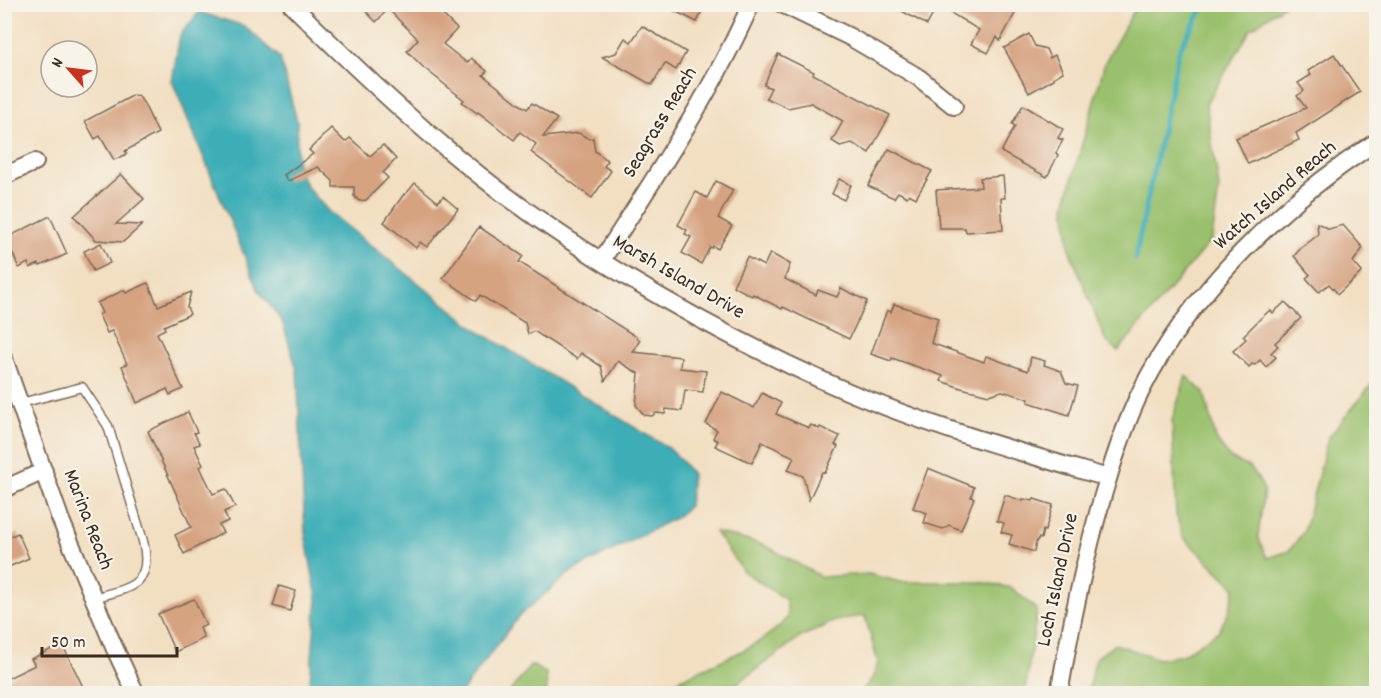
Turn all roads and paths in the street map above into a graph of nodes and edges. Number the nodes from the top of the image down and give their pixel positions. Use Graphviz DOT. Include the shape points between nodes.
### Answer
graph roads {
  1 [pos="291,4"];
  2 [pos="751,4"];
  3 [pos="782,4"];
  4 [pos="954,106"];
  5 [pos="1377,142"];
  6 [pos="35,162"];
  7 [pos="4,176"];
  8 [pos="602,260"];
  9 [pos="4,358"];
  10 [pos="21,403"];
  11 [pos="44,471"];
  12 [pos="1108,478"];
  13 [pos="4,489"];
  14 [pos="93,598"];
  15 [pos="136,693"];
  16 [pos="1059,693"];
  1 -- 8 [label="street, Marsh Island Drive" via="355,68 447,149 517,203"];
  2 -- 8 [label="street, Seagrass Reach" via="689,123"];
  3 -- 4 [label="street" via="850,37 918,77"];
  5 -- 12 [label="street, Watch Island Reach" via="1268,227 1231,263 1181,323 1141,391"];
  6 -- 7 [label="street"];
  8 -- 12 [label="street, Marsh Island Drive" via="688,312 827,382 1022,453"];
  9 -- 10 [label="street, Marina Reach"];
  10 -- 11 [label="street, Marina Reach"];
  10 -- 14 [label="lane" via="81,387 108,426 143,541 145,572 132,587"];
  11 -- 13 [label="street"];
  11 -- 14 [label="street, Marina Reach"];
  12 -- 16 [label="street, Loch Island Drive" via="1079,584"];
  14 -- 15 [label="street, Marina Reach"];
}
